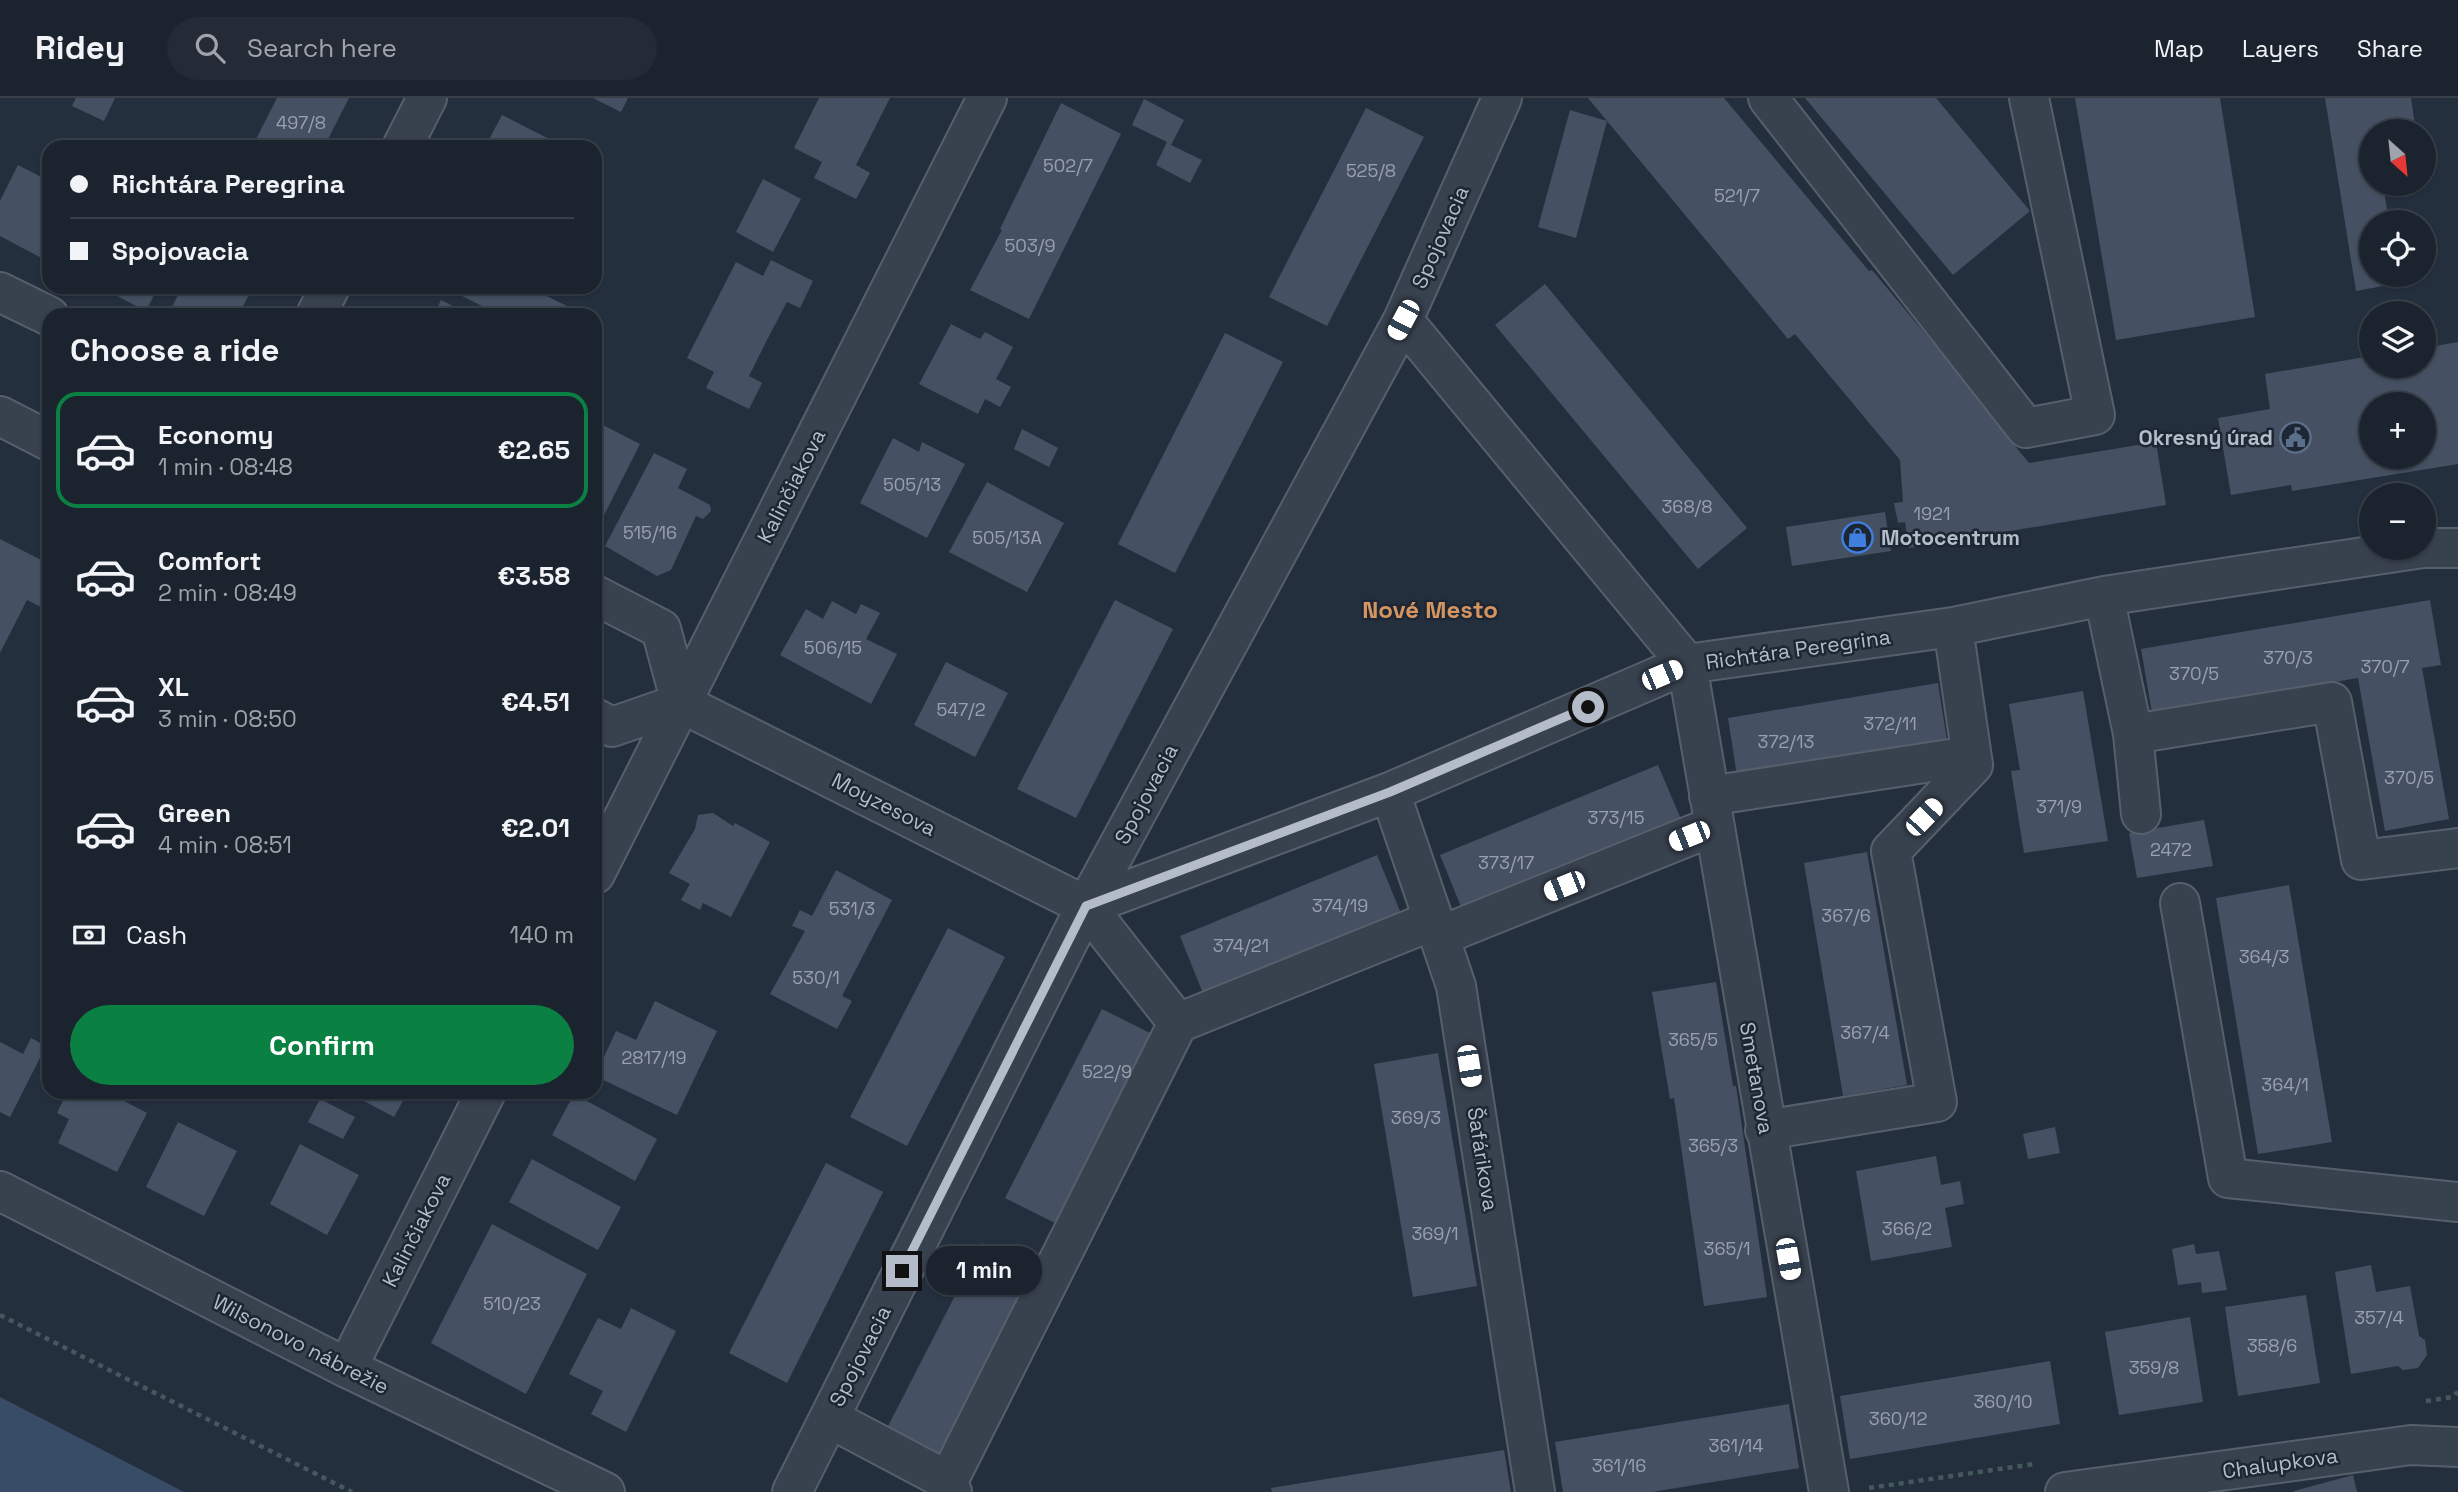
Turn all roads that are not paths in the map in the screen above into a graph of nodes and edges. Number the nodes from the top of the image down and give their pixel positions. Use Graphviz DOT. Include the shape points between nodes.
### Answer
graph roads {
  1 [pos="427,98"];
  2 [pos="987,98"];
  3 [pos="1502,98"];
  4 [pos="1768,98"];
  5 [pos="2029,98"];
  6 [pos="406,140"];
  7 [pos="0,292"];
  8 [pos="42,313"];
  9 [pos="1403,320"];
  10 [pos="0,416"];
  11 [pos="42,437"];
  12 [pos="2440,545"];
  13 [pos="2104,596"];
  14 [pos="602,599"];
  15 [pos="1953,627"];
  16 [pos="1687,664"];
  17 [pos="681,703"];
  18 [pos="602,722"];
  19 [pos="2133,734"];
  20 [pos="1950,759"];
  21 [pos="1390,792"];
  22 [pos="1712,811"];
  23 [pos="2141,814"];
  24 [pos="2458,848"];
  25 [pos="602,860"];
  26 [pos="2180,903"];
  27 [pos="1086,906"];
  28 [pos="1437,928"];
  29 [pos="1178,1023"];
  30 [pos="482,1099"];
  31 [pos="1766,1130"];
  32 [pos="0,1191"];
  33 [pos="2458,1202"];
  34 [pos="347,1368"];
  35 [pos="829,1418"];
  36 [pos="2458,1422"];
  37 [pos="2411,1445"];
  38 [pos="2458,1447"];
  39 [pos="950,1487"];
  40 [pos="605,1492"];
  41 [pos="792,1492"];
  42 [pos="1535,1492"];
  43 [pos="1829,1492"];
  44 [pos="2065,1492"];
  1 -- 6 [label="street"];
  2 -- 17 [label="street, Kalinčiakova"];
  3 -- 9 [label="street, Spojovacia"];
  4 -- 5 [label="street" via="2026,428 2095,415"];
  7 -- 8 [label="street"];
  9 -- 16 [label="street"];
  9 -- 27 [label="street, Spojovacia"];
  10 -- 11 [label="street"];
  12 -- 13 [label="street, Richtára Peregrina"];
  13 -- 15 [label="street, Richtára Peregrina"];
  13 -- 19 [label="street"];
  14 -- 17 [label="street" via="661,629"];
  15 -- 16 [label="street, Richtára Peregrina"];
  15 -- 31 [label="street" via="1973,765 1891,851 1937,1102"];
  16 -- 21 [label="street, Richtára Peregrina"];
  16 -- 22 [label="street, Smetanova"];
  17 -- 18 [label="street" via="612,727"];
  17 -- 25 [label="street, Kalinčiakova"];
  17 -- 27 [label="street, Moyzesova"];
  19 -- 23 [label="street"];
  19 -- 24 [label="street" via="2332,702 2361,860"];
  20 -- 22 [label="street"];
  21 -- 27 [label="street, Richtára Peregrina"];
  21 -- 28 [label="street, Šafárikova"];
  22 -- 28 [label="street"];
  22 -- 31 [label="street, Smetanova"];
  26 -- 33 [label="street" via="2228,1178"];
  27 -- 29 [label="street"];
  27 -- 35 [label="street, Spojovacia"];
  28 -- 29 [label="street"];
  28 -- 42 [label="street, Šafárikova" via="1456,986"];
  29 -- 39 [label="street"];
  30 -- 34 [label="street, Kalinčiakova"];
  31 -- 43 [label="street, Smetanova"];
  32 -- 34 [label="street, Wilsonovo nábrežie"];
  34 -- 40 [label="street, Wilsonovo nábrežie"];
  35 -- 39 [label="street"];
  35 -- 41 [label="street, Spojovacia"];
  36 -- 37 [label="street, Chalupkova"];
  37 -- 38 [label="street, Chalupkova"];
  37 -- 44 [label="street, Chalupkova"];
}
